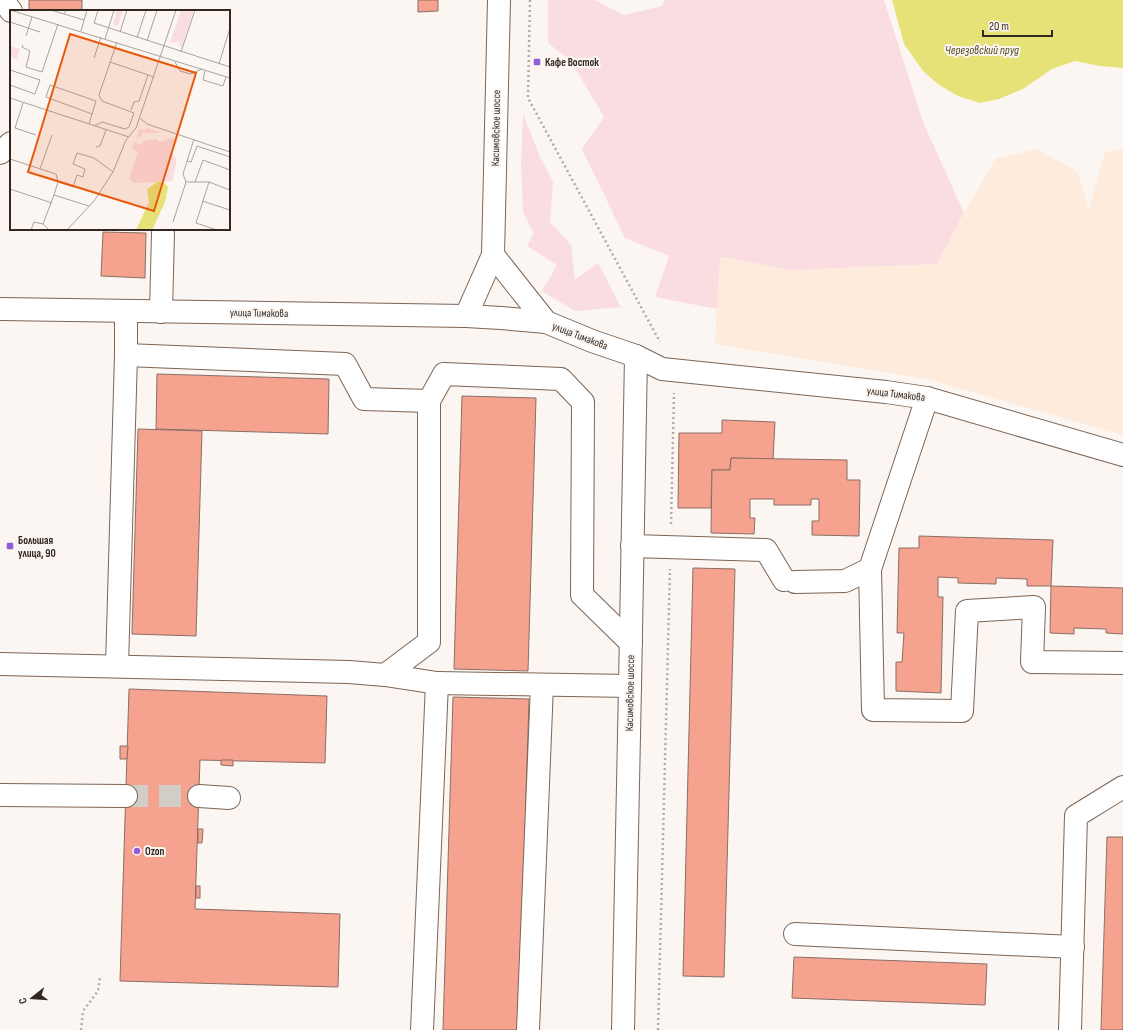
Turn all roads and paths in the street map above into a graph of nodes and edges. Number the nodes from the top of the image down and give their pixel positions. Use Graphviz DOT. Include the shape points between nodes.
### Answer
graph roads {
  1 [pos="4,0"];
  2 [pos="499,0"];
  3 [pos="530,0"];
  4 [pos="10,10"];
  5 [pos="10,143"];
  6 [pos="0,153"];
  7 [pos="163,233"];
  8 [pos="493,255"];
  9 [pos="0,310"];
  10 [pos="126,311"];
  11 [pos="161,312"];
  12 [pos="466,316"];
  13 [pos="546,322"];
  14 [pos="126,355"];
  15 [pos="636,356"];
  16 [pos="675,370"];
  17 [pos="927,398"];
  18 [pos="429,401"];
  19 [pos="1123,455"];
  20 [pos="632,546"];
  21 [pos="670,547"];
  22 [pos="870,569"];
  23 [pos="631,643"];
  24 [pos="1123,663"];
  25 [pos="0,664"];
  26 [pos="117,666"];
  27 [pos="385,676"];
  28 [pos="437,683"];
  29 [pos="542,685"];
  30 [pos="630,686"];
  31 [pos="1123,787"];
  32 [pos="0,796"];
  33 [pos="126,796"];
  34 [pos="199,796"];
  35 [pos="229,798"];
  36 [pos="795,934"];
  37 [pos="1073,947"];
  38 [pos="100,978"];
  39 [pos="81,1030"];
  40 [pos="422,1030"];
  41 [pos="528,1030"];
  42 [pos="623,1030"];
  43 [pos="658,1030"];
  44 [pos="1070,1030"];
  1 -- 4 [label="street"];
  2 -- 8 [label="street, Касимовское шоссе"];
  3 -- 16 [label="path" via="528,98"];
  5 -- 6 [label="street"];
  7 -- 11 [label="street"];
  8 -- 12 [label="street, Касимовское шоссе"];
  8 -- 13 [label="street"];
  9 -- 10 [label="street, улица Тимакова"];
  10 -- 11 [label="street, улица Тимакова"];
  10 -- 14 [label="street"];
  11 -- 12 [label="street, улица Тимакова"];
  12 -- 13 [label="street, улица Тимакова"];
  13 -- 15 [label="street, улица Тимакова"];
  14 -- 18 [label="street" via="345,364 364,399"];
  14 -- 26 [label="street"];
  15 -- 16 [label="street, улица Тимакова" via="662,369"];
  15 -- 20 [label="street, Касимовское шоссе"];
  16 -- 17 [label="street, улица Тимакова"];
  16 -- 21 [label="path"];
  17 -- 19 [label="street, улица Тимакова"];
  17 -- 22 [label="street"];
  18 -- 23 [label="street" via="444,374 561,379 583,402 582,595"];
  18 -- 27 [label="street" via="429,642"];
  20 -- 21 [label="street"];
  20 -- 23 [label="street, Касимовское шоссе"];
  21 -- 22 [label="street" via="766,550 789,581 845,581"];
  21 -- 43 [label="path"];
  22 -- 24 [label="street" via="873,710 962,711 967,611 1034,607 1032,662"];
  23 -- 30 [label="street, Касимовское шоссе"];
  25 -- 26 [label="street"];
  26 -- 27 [label="street" via="341,672"];
  27 -- 28 [label="street"];
  28 -- 29 [label="street"];
  28 -- 40 [label="street"];
  29 -- 30 [label="street"];
  29 -- 41 [label="street"];
  30 -- 42 [label="street, Касимовское шоссе"];
  31 -- 37 [label="street" via="1076,816"];
  32 -- 33 [label="street"];
  34 -- 35 [label="street"];
  36 -- 37 [label="street"];
  37 -- 44 [label="street"];
  38 -- 39 [label="path" via="98,991 82,1011"];
}
